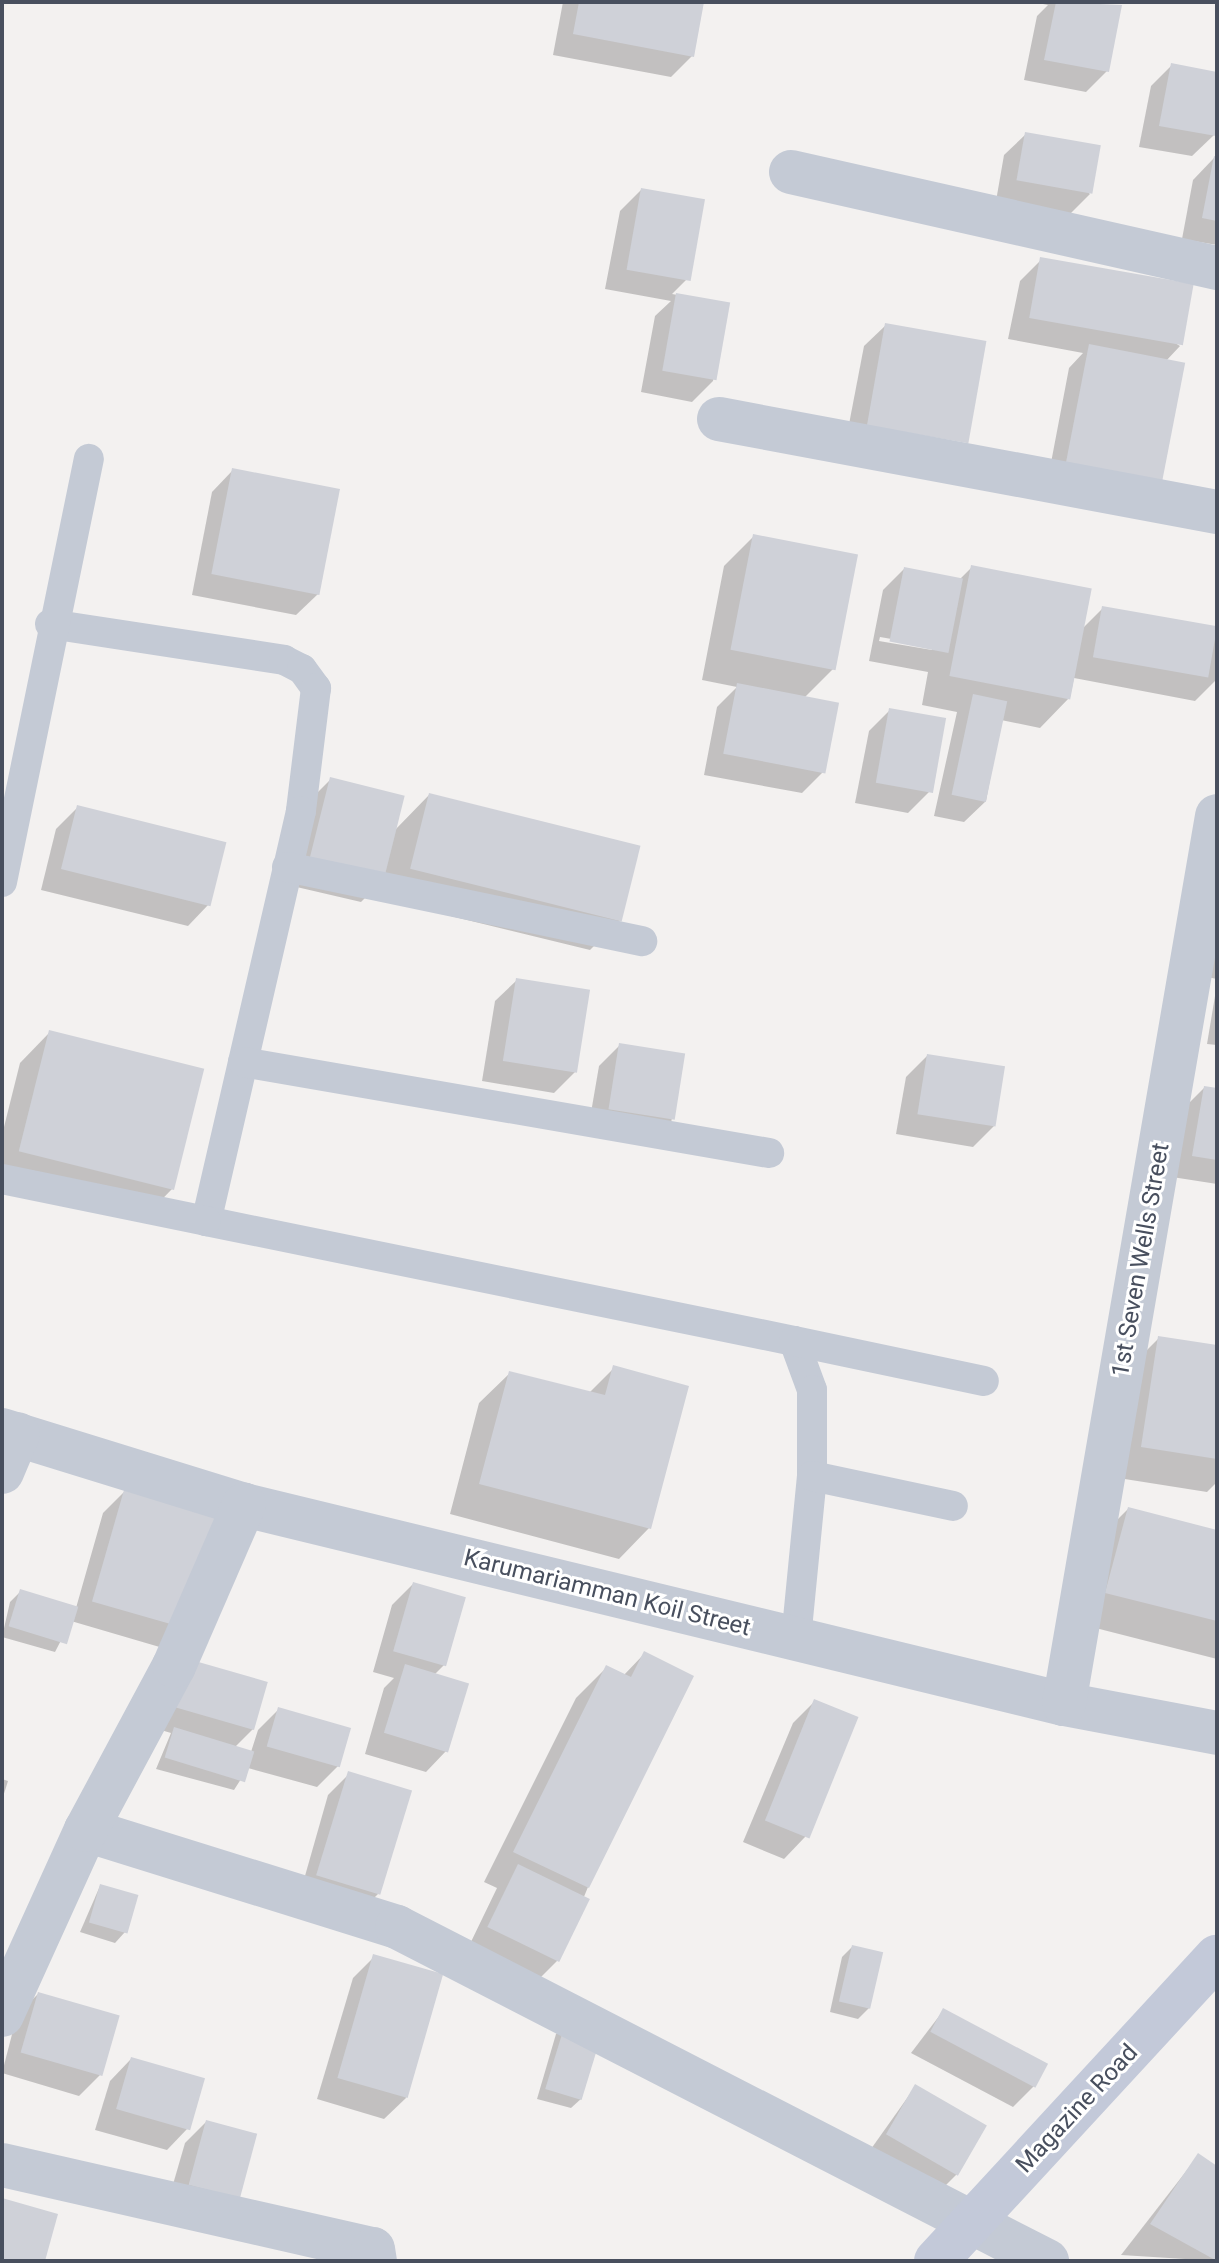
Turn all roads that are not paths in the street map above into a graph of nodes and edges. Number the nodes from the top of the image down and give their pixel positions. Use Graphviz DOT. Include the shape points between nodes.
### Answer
graph roads {
  1 [pos="791,172"];
  2 [pos="1217,268"];
  3 [pos="719,419"];
  4 [pos="89,459"];
  5 [pos="1217,512"];
  6 [pos="50,624"];
  7 [pos="1217,816"];
  8 [pos="287,867"];
  9 [pos="2,882"];
  10 [pos="642,941"];
  11 [pos="243,1062"];
  12 [pos="769,1153"];
  13 [pos="2,1179"];
  14 [pos="206,1221"];
  15 [pos="794,1341"];
  16 [pos="984,1381"];
  17 [pos="7,1446"];
  18 [pos="812,1476"];
  19 [pos="244,1505"];
  20 [pos="953,1506"];
  21 [pos="796,1639"];
  22 [pos="1064,1704"];
  23 [pos="1217,1733"];
  24 [pos="86,1830"];
  25 [pos="1217,1957"];
  26 [pos="2,2015"];
  27 [pos="2,2165"];
  28 [pos="974,2221"];
  29 [pos="375,2261"];
  30 [pos="936,2261"];
  31 [pos="1047,2261"];
  1 -- 2 [label="street"];
  3 -- 5 [label="street"];
  4 -- 6 [label="lane"];
  6 -- 8 [label="lane" via="302,669 316,688 317,716"];
  6 -- 9 [label="lane"];
  7 -- 22 [label="street, 1st Seven Wells Street"];
  8 -- 10 [label="lane"];
  8 -- 11 [label="lane"];
  11 -- 12 [label="lane"];
  11 -- 14 [label="lane"];
  13 -- 14 [label="lane"];
  14 -- 15 [label="lane"];
  15 -- 16 [label="lane"];
  15 -- 18 [label="lane" via="812,1390"];
  17 -- 19 [label="street, Karumariamman Koil Street"];
  18 -- 20 [label="lane"];
  18 -- 21 [label="lane"];
  19 -- 21 [label="street, Karumariamman Koil Street"];
  19 -- 24 [label="street" via="174,1666"];
  21 -- 22 [label="street, Karumariamman Koil Street"];
  22 -- 23 [label="street, Karumariamman Koil Street"];
  24 -- 26 [label="street"];
  24 -- 28 [label="street" via="397,1927"];
  25 -- 28 [label="street, Magazine Road"];
  27 -- 29 [label="street" via="373,2249"];
  28 -- 30 [label="street, Magazine Road"];
  28 -- 31 [label="street"];
}
